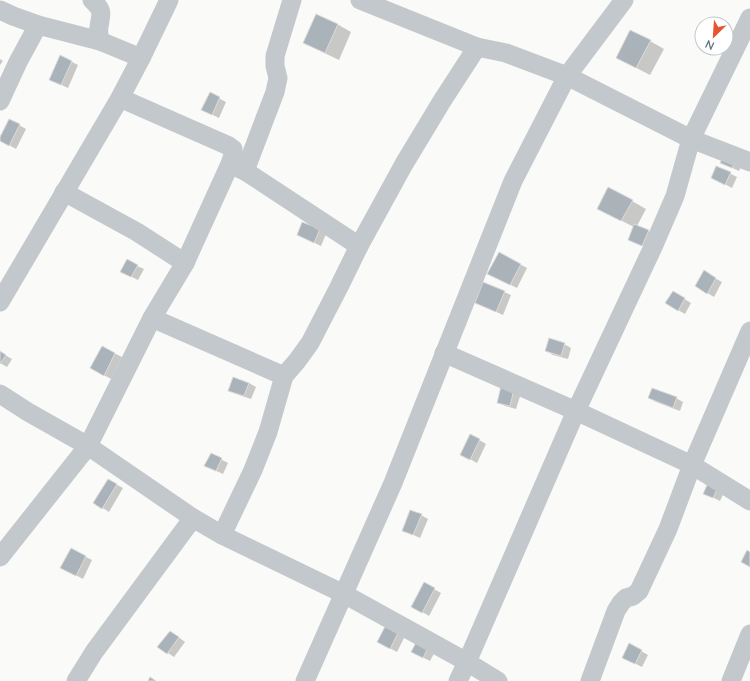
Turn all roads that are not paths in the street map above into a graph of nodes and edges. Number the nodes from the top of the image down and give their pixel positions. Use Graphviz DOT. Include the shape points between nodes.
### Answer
graph roads {
  1 [pos="92,0"];
  2 [pos="169,0"];
  3 [pos="292,0"];
  4 [pos="360,0"];
  5 [pos="624,0"];
  6 [pos="0,10"];
  7 [pos="750,18"];
  8 [pos="38,25"];
  9 [pos="100,41"];
  10 [pos="477,47"];
  11 [pos="141,58"];
  12 [pos="567,76"];
  13 [pos="120,98"];
  14 [pos="0,101"];
  15 [pos="691,139"];
  16 [pos="750,162"];
  17 [pos="238,168"];
  18 [pos="64,192"];
  19 [pos="359,246"];
  20 [pos="185,263"];
  21 [pos="0,302"];
  22 [pos="152,318"];
  23 [pos="750,331"];
  24 [pos="444,353"];
  25 [pos="284,376"];
  26 [pos="0,394"];
  27 [pos="576,411"];
  28 [pos="88,446"];
  29 [pos="692,465"];
  30 [pos="750,501"];
  31 [pos="193,518"];
  32 [pos="222,535"];
  33 [pos="0,557"];
  34 [pos="344,594"];
  35 [pos="750,634"];
  36 [pos="467,662"];
  37 [pos="76,681"];
  38 [pos="304,681"];
  39 [pos="458,681"];
  40 [pos="498,681"];
  41 [pos="590,681"];
  42 [pos="731,681"];
  1 -- 9 [label="street" via="102,14"];
  2 -- 11 [label="street"];
  3 -- 17 [label="street" via="274,56 278,78 275,92"];
  4 -- 10 [label="street"];
  5 -- 12 [label="street"];
  6 -- 8 [label="street"];
  7 -- 15 [label="street"];
  8 -- 9 [label="street"];
  8 -- 14 [label="street"];
  9 -- 11 [label="street"];
  10 -- 12 [label="street" via="506,53"];
  10 -- 19 [label="street" via="442,101"];
  11 -- 13 [label="street"];
  12 -- 15 [label="street"];
  12 -- 24 [label="street" via="513,181"];
  13 -- 17 [label="street" via="229,146 233,149"];
  13 -- 18 [label="street"];
  15 -- 16 [label="street"];
  15 -- 27 [label="street" via="672,204"];
  17 -- 19 [label="street"];
  17 -- 20 [label="street"];
  18 -- 20 [label="street" via="137,232"];
  18 -- 21 [label="street"];
  19 -- 25 [label="street" via="310,343"];
  20 -- 22 [label="street"];
  22 -- 25 [label="street"];
  22 -- 28 [label="street"];
  23 -- 29 [label="street"];
  24 -- 27 [label="street"];
  24 -- 34 [label="street" via="393,483"];
  25 -- 32 [label="street" via="268,432"];
  26 -- 28 [label="street"];
  27 -- 29 [label="street"];
  27 -- 36 [label="street"];
  28 -- 31 [label="street"];
  28 -- 33 [label="street"];
  29 -- 30 [label="street"];
  29 -- 41 [label="street" via="668,529 639,590 621,602 616,611"];
  31 -- 32 [label="street"];
  31 -- 37 [label="street" via="94,652"];
  32 -- 34 [label="street"];
  34 -- 36 [label="street"];
  34 -- 38 [label="street"];
  35 -- 42 [label="street"];
  36 -- 39 [label="street"];
  36 -- 40 [label="street"];
}
